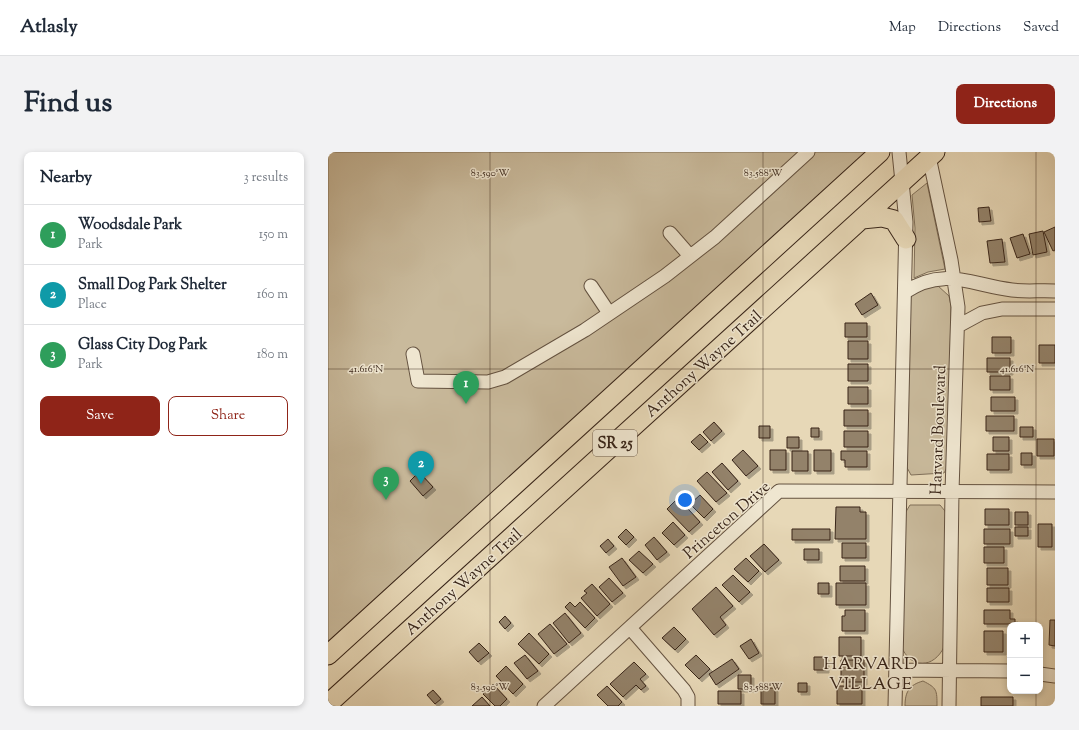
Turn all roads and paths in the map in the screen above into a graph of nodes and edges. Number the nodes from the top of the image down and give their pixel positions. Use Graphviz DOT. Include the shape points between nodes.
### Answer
graph roads {
  1 [pos="808,152"];
  2 [pos="880,152"];
  3 [pos="899,152"];
  4 [pos="928,153"];
  5 [pos="902,182"];
  6 [pos="862,219"];
  7 [pos="670,233"];
  8 [pos="906,239"];
  9 [pos="690,256"];
  10 [pos="954,278"];
  11 [pos="590,286"];
  12 [pos="1055,287"];
  13 [pos="1033,290"];
  14 [pos="1055,291"];
  15 [pos="905,292"];
  16 [pos="1027,308"];
  17 [pos="1055,309"];
  18 [pos="609,313"];
  19 [pos="958,326"];
  20 [pos="413,354"];
  21 [pos="899,491"];
  22 [pos="952,491"];
  23 [pos="1055,492"];
  24 [pos="630,629"];
  25 [pos="328,655"];
  26 [pos="896,670"];
  27 [pos="950,670"];
  28 [pos="1007,671"];
  29 [pos="1043,674"];
  30 [pos="1055,676"];
  31 [pos="328,704"];
  32 [pos="544,706"];
  33 [pos="688,706"];
  34 [pos="895,706"];
  35 [pos="949,706"];
  1 -- 9 [label="street" via="715,237"];
  2 -- 25 [label="highway, SR 25"];
  3 -- 5 [label="street"];
  4 -- 5 [label="highway, Anthony Wayne Trail / SR 25"];
  4 -- 10 [label="street, Harvard Boulevard"];
  5 -- 6 [label="highway, Anthony Wayne Trail / SR 25"];
  5 -- 8 [label="street"];
  6 -- 8 [label="highway" via="882,217 894,220"];
  6 -- 31 [label="highway, Anthony Wayne Trail / SR 25"];
  7 -- 9 [label="street"];
  8 -- 15 [label="street"];
  9 -- 18 [label="street"];
  10 -- 13 [label="street" via="1014,291"];
  10 -- 15 [label="street" via="919,283"];
  10 -- 19 [label="street, Harvard Boulevard"];
  11 -- 18 [label="street"];
  12 -- 13 [label="street"];
  13 -- 14 [label="street"];
  13 -- 16 [label="street"];
  15 -- 21 [label="street"];
  16 -- 17 [label="street"];
  16 -- 19 [label="street" via="982,313"];
  18 -- 20 [label="street" via="585,330 504,377 488,382 418,381"];
  19 -- 22 [label="street, Harvard Boulevard"];
  21 -- 22 [label="street, Princeton Drive"];
  21 -- 24 [label="street, Princeton Drive" via="779,491"];
  21 -- 26 [label="street"];
  22 -- 23 [label="street, Princeton Drive"];
  22 -- 27 [label="street, Harvard Boulevard"];
  24 -- 32 [label="street, Princeton Drive"];
  24 -- 33 [label="street" via="684,690 688,697"];
  26 -- 27 [label="street"];
  26 -- 34 [label="street"];
  27 -- 28 [label="street"];
  27 -- 35 [label="street, Harvard Boulevard"];
  29 -- 30 [label="street"];
}
